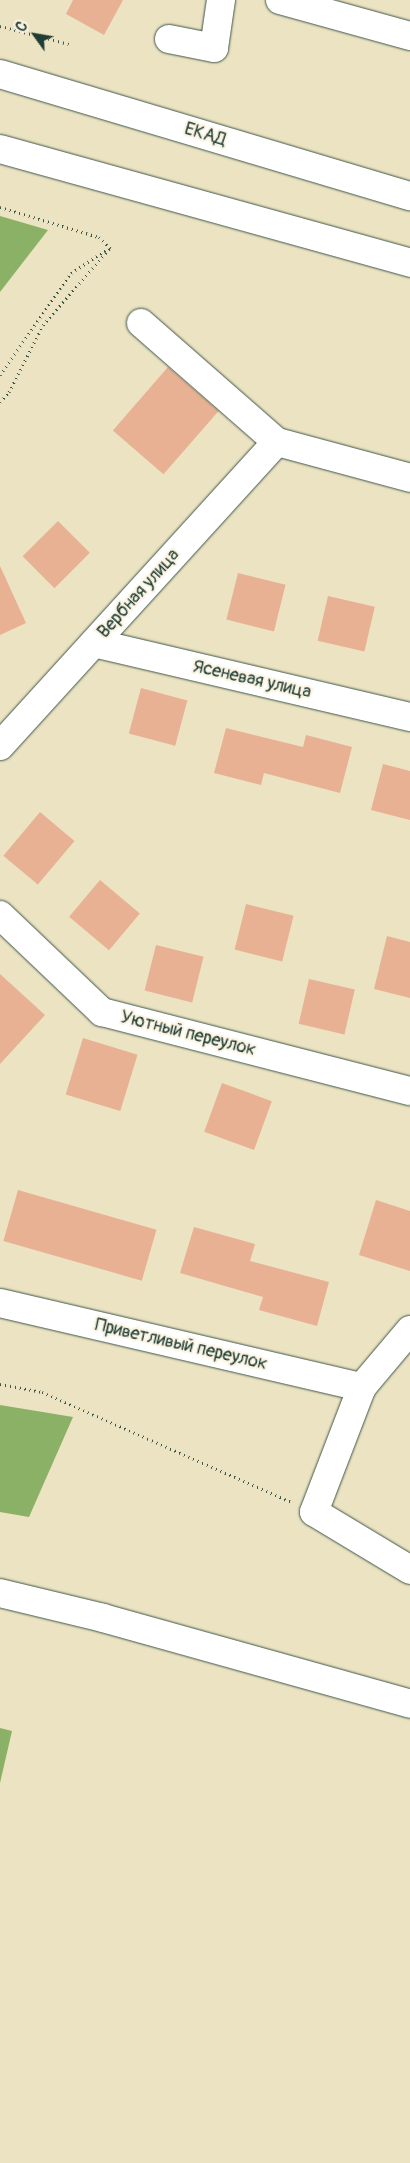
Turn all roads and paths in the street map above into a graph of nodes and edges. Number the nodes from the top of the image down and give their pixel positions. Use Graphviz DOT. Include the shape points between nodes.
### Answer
graph roads {
  1 [pos="221,0"];
  2 [pos="280,0"];
  3 [pos="0,26"];
  4 [pos="410,36"];
  5 [pos="169,39"];
  6 [pos="69,44"];
  7 [pos="0,74"];
  8 [pos="0,150"];
  9 [pos="410,196"];
  10 [pos="0,207"];
  11 [pos="110,248"];
  12 [pos="410,263"];
  13 [pos="141,323"];
  14 [pos="0,376"];
  15 [pos="0,402"];
  16 [pos="277,442"];
  17 [pos="410,478"];
  18 [pos="94,643"];
  19 [pos="410,717"];
  20 [pos="0,746"];
  21 [pos="0,915"];
  22 [pos="410,1091"];
  23 [pos="0,1303"];
  24 [pos="410,1330"];
  25 [pos="0,1384"];
  26 [pos="362,1387"];
  27 [pos="314,1512"];
  28 [pos="410,1570"];
  29 [pos="0,1593"];
  30 [pos="410,1704"];
  1 -- 5 [label="main road" via="214,48"];
  2 -- 4 [label="main road"];
  3 -- 6 [label="path"];
  7 -- 9 [label="main road, ЕКАД"];
  8 -- 12 [label="main road"];
  10 -- 11 [label="path" via="99,237"];
  11 -- 14 [label="path" via="71,273"];
  11 -- 15 [label="path" via="44,325"];
  13 -- 16 [label="main road"];
  16 -- 17 [label="main road"];
  16 -- 18 [label="main road, Вербная улица"];
  18 -- 19 [label="main road, Ясеневая улица"];
  18 -- 20 [label="main road, Вербная улица"];
  21 -- 22 [label="main road, Уютный переулок" via="102,1012"];
  23 -- 26 [label="main road, Приветливый переулок"];
  24 -- 26 [label="main road"];
  25 -- 27 [label="path" via="42,1392"];
  26 -- 27 [label="main road"];
  27 -- 28 [label="main road"];
  29 -- 30 [label="main road" via="103,1618"];
}
